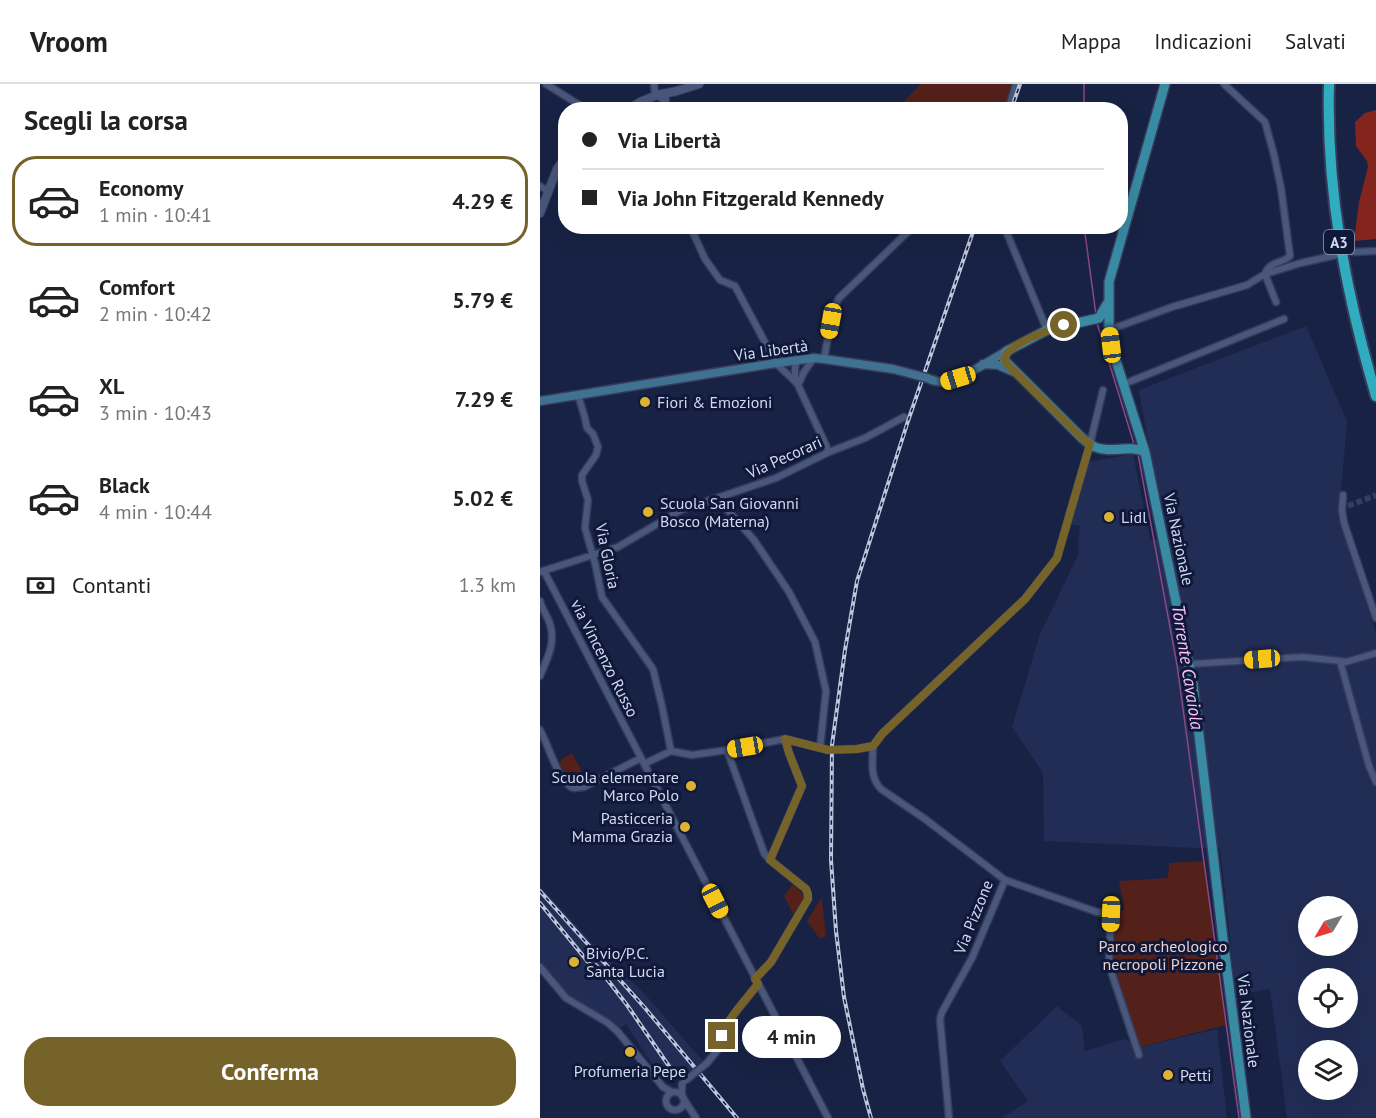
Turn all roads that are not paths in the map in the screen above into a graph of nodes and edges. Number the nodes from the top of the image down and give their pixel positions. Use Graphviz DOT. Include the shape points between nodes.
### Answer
graph roads {
  1 [pos="546,84"];
  2 [pos="654,84"];
  3 [pos="699,84"];
  4 [pos="1016,84"];
  5 [pos="1165,84"];
  6 [pos="1224,84"];
  7 [pos="1329,84"];
  8 [pos="1336,84"];
  9 [pos="690,88"];
  10 [pos="656,95"];
  11 [pos="576,102"];
  12 [pos="640,102"];
  13 [pos="665,102"];
  14 [pos="668,102"];
  15 [pos="1010,102"];
  16 [pos="558,168"];
  17 [pos="540,186"];
  18 [pos="548,191"];
  19 [pos="540,213"];
  20 [pos="1128,214"];
  21 [pos="694,234"];
  22 [pos="906,234"];
  23 [pos="1007,234"];
  24 [pos="1122,234"];
  25 [pos="1376,251"];
  26 [pos="1353,252"];
  27 [pos="1336,255"];
  28 [pos="1265,274"];
  29 [pos="1108,299"];
  30 [pos="1276,302"];
  31 [pos="1095,318"];
  32 [pos="1284,319"];
  33 [pos="1047,330"];
  34 [pos="1109,330"];
  35 [pos="1007,351"];
  36 [pos="814,358"];
  37 [pos="824,359"];
  38 [pos="797,360"];
  39 [pos="777,363"];
  40 [pos="983,364"];
  41 [pos="1376,370"];
  42 [pos="1017,373"];
  43 [pos="798,382"];
  44 [pos="1124,384"];
  45 [pos="1103,390"];
  46 [pos="578,395"];
  47 [pos="1376,396"];
  48 [pos="540,401"];
  49 [pos="904,417"];
  50 [pos="1139,432"];
  51 [pos="1092,445"];
  52 [pos="1121,448"];
  53 [pos="829,452"];
  54 [pos="1145,452"];
  55 [pos="1343,495"];
  56 [pos="717,498"];
  57 [pos="1348,506"];
  58 [pos="1342,511"];
  59 [pos="592,554"];
  60 [pos="542,571"];
  61 [pos="540,601"];
  62 [pos="1376,618"];
  63 [pos="1376,653"];
  64 [pos="1340,661"];
  65 [pos="1190,664"];
  66 [pos="540,676"];
  67 [pos="540,730"];
  68 [pos="785,739"];
  69 [pos="873,746"];
  70 [pos="820,748"];
  71 [pos="727,750"];
  72 [pos="671,751"];
  73 [pos="643,761"];
  74 [pos="1376,782"];
  75 [pos="770,860"];
  76 [pos="1005,880"];
  77 [pos="540,966"];
  78 [pos="756,982"];
  79 [pos="1139,1055"];
  80 [pos="683,1082"];
  81 [pos="663,1087"];
  82 [pos="673,1092"];
  83 [pos="683,1097"];
  84 [pos="666,1098"];
  85 [pos="668,1107"];
  86 [pos="679,1109"];
  87 [pos="674,1118"];
  88 [pos="696,1118"];
  89 [pos="828,1118"];
  90 [pos="949,1118"];
  91 [pos="1246,1118"];
  1 -- 11 [label="street"];
  2 -- 10 [label="street"];
  3 -- 9 [label="street"];
  4 -- 15 [label="street"];
  5 -- 20 [label="main road, Via Nazionale"];
  6 -- 28 [label="street" via="1265,122 1274,155 1290,256 1273,264"];
  7 -- 47 [label="highway, A3" via="1335,213 1352,306"];
  8 -- 41 [label="highway, A3" via="1335,131 1343,221"];
  9 -- 10 [label="street"];
  9 -- 14 [label="street"];
  10 -- 12 [label="street"];
  10 -- 13 [label="street"];
  16 -- 18 [label="street"];
  17 -- 18 [label="street"];
  18 -- 19 [label="street"];
  21 -- 39 [label="street" via="720,280 735,286"];
  22 -- 37 [label="street" via="839,298"];
  23 -- 33 [label="street"];
  24 -- 29 [label="main road, Via Nazionale"];
  25 -- 26 [label="street"];
  27 -- 28 [label="street"];
  28 -- 30 [label="street"];
  28 -- 34 [label="street" via="1247,285"];
  29 -- 31 [label="main road" via="1106,308"];
  29 -- 34 [label="main road, Via Nazionale"];
  31 -- 33 [label="main road, Via Libertà"];
  31 -- 34 [label="main road"];
  32 -- 44 [label="street"];
  33 -- 35 [label="main road, Via Libertà"];
  34 -- 44 [label="main road, Via Nazionale"];
  35 -- 40 [label="main road, Via Libertà"];
  35 -- 42 [label="main road" via="1005,361"];
  36 -- 37 [label="main road, Via Libertà"];
  36 -- 38 [label="main road, Via Libertà"];
  36 -- 43 [label="street"];
  37 -- 40 [label="main road, Via Libertà, bridge" via="893,369 935,381 958,378"];
  38 -- 39 [label="main road, Via Libertà"];
  38 -- 43 [label="street"];
  39 -- 43 [label="street"];
  39 -- 46 [label="main road, Via Libertà"];
  40 -- 42 [label="main road"];
  42 -- 51 [label="main road"];
  43 -- 53 [label="street"];
  44 -- 50 [label="main road, Via Nazionale"];
  45 -- 51 [label="street"];
  46 -- 48 [label="main road, Via Libertà"];
  46 -- 59 [label="street, Via Gloria" via="586,428 598,447 582,476 588,500 585,528"];
  49 -- 53 [label="street, Via Pecorari"];
  50 -- 52 [label="main road"];
  50 -- 54 [label="main road, Via Nazionale"];
  51 -- 52 [label="main road" via="1108,450"];
  51 -- 69 [label="street" via="1057,558 1025,599"];
  52 -- 54 [label="main road"];
  53 -- 56 [label="street, Via Pecorari" via="776,478"];
  54 -- 65 [label="main road, Via Nazionale"];
  55 -- 58 [label="street"];
  56 -- 59 [label="street, Via Pecorari" via="681,510 618,547"];
  56 -- 70 [label="street" via="754,540 789,592 815,642 826,691"];
  57 -- 58 [label="street"];
  58 -- 62 [label="street"];
  59 -- 60 [label="street, Via Pecorari"];
  59 -- 72 [label="street, Via Gloria" via="603,597 653,669"];
  60 -- 73 [label="street, via Vincenzo Russo"];
  61 -- 66 [label="street" via="550,624 552,645"];
  63 -- 64 [label="street"];
  64 -- 65 [label="street" via="1303,657"];
  64 -- 74 [label="street"];
  65 -- 91 [label="main road, Via Nazionale"];
  67 -- 73 [label="street" via="561,776 574,788"];
  68 -- 70 [label="street"];
  68 -- 71 [label="street"];
  68 -- 75 [label="street" via="802,786"];
  69 -- 70 [label="street"];
  69 -- 76 [label="street, Via Pizzone" via="875,783"];
  71 -- 72 [label="street" via="692,754"];
  71 -- 75 [label="street" via="764,853"];
  72 -- 73 [label="street"];
  73 -- 78 [label="street"];
  75 -- 78 [label="street" via="806,889 808,899"];
  76 -- 79 [label="street" via="1111,914 1109,965"];
  76 -- 90 [label="street, Via Pizzone" via="972,958 940,1019"];
  77 -- 81 [label="street" via="566,998 618,1032"];
  78 -- 80 [label="street, bridge" via="725,1026 717,1052"];
  78 -- 89 [label="street"];
  80 -- 82 [label="street"];
  80 -- 83 [label="street"];
  81 -- 82 [label="street"];
  81 -- 84 [label="street"];
  82 -- 83 [label="street"];
  82 -- 84 [label="street"];
  83 -- 86 [label="street" via="684,1104"];
  83 -- 88 [label="street"];
  84 -- 85 [label="street"];
  85 -- 86 [label="street"];
  85 -- 87 [label="street"];
  86 -- 87 [label="street"];
  86 -- 88 [label="street"];
}
